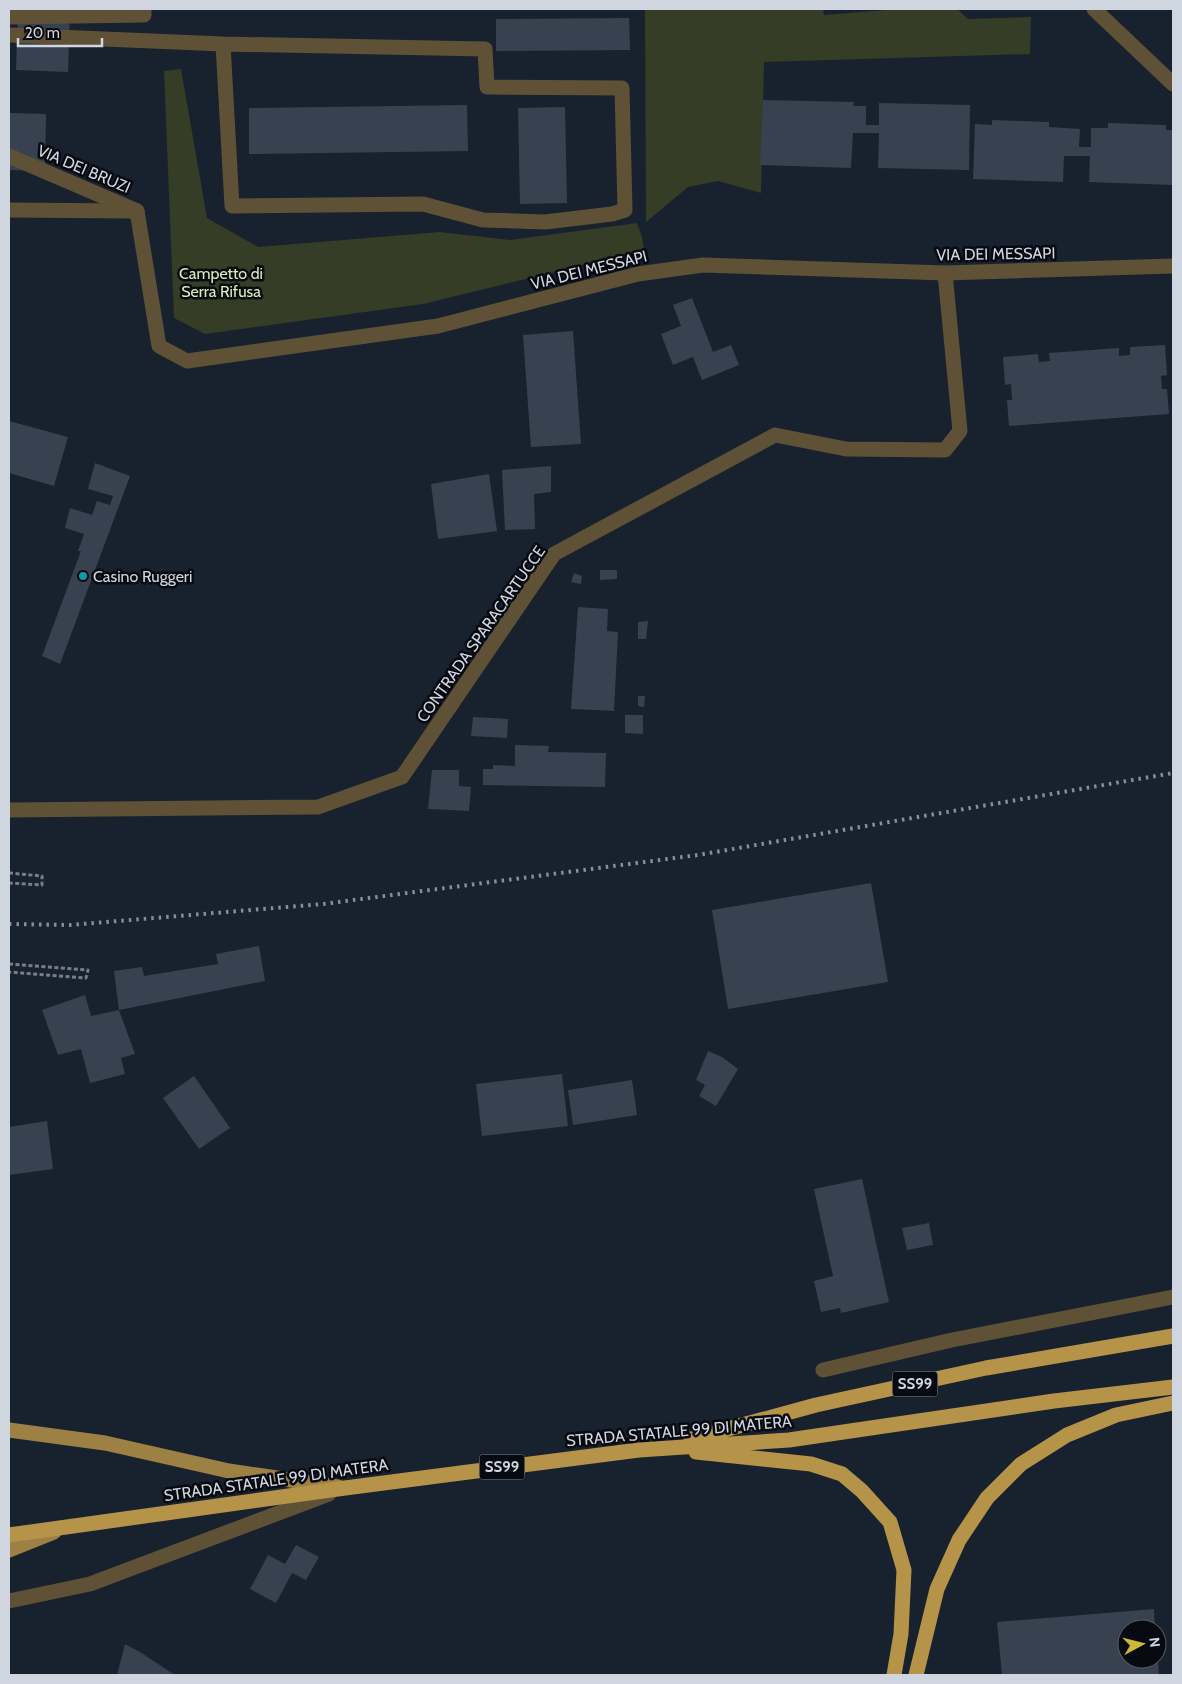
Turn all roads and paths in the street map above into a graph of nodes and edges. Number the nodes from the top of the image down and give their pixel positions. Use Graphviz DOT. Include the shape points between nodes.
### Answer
graph roads {
  1 [pos="144,9"];
  2 [pos="1094,9"];
  3 [pos="9,17"];
  4 [pos="9,35"];
  5 [pos="222,44"];
  6 [pos="1173,84"];
  7 [pos="9,156"];
  8 [pos="9,210"];
  9 [pos="137,212"];
  10 [pos="1173,266"];
  11 [pos="945,273"];
  12 [pos="9,810"];
  13 [pos="9,874"];
  14 [pos="9,883"];
  15 [pos="9,964"];
  16 [pos="9,972"];
  17 [pos="1173,1297"];
  18 [pos="1173,1336"];
  19 [pos="823,1370"];
  20 [pos="1173,1387"];
  21 [pos="1173,1403"];
  22 [pos="9,1430"];
  23 [pos="660,1448"];
  24 [pos="345,1488"];
  25 [pos="68,1526"];
  26 [pos="9,1535"];
  27 [pos="9,1550"];
  28 [pos="9,1601"];
  29 [pos="894,1675"];
  30 [pos="916,1675"];
  1 -- 3 [label="street" via="144,15"];
  2 -- 6 [label="street"];
  4 -- 5 [label="street"];
  5 -- 5 [label="street" via="485,49 487,87 622,88 625,210 545,222 483,220 423,204 232,206"];
  7 -- 9 [label="street, VIA DEI BRUZI"];
  8 -- 9 [label="street, VIA DEI BRUZI"];
  9 -- 11 [label="street, VIA DEI MESSAPI" via="158,346 187,361 438,326 638,274 703,265"];
  10 -- 11 [label="street, VIA DEI MESSAPI"];
  11 -- 12 [label="street, CONTRADA SPARACARTUCCE" via="960,431 946,450 846,449 775,435 554,554 402,777 318,807"];
  13 -- 14 [label="path" via="42,876 42,885"];
  15 -- 16 [label="path" via="88,970 86,978"];
  17 -- 19 [label="street" via="952,1340"];
  18 -- 23 [label="highway, SS99" via="986,1368 816,1405"];
  20 -- 23 [label="highway, STRADA STATALE 99 DI MATERA / SS99" via="789,1440"];
  21 -- 30 [label="highway" via="1116,1415 1067,1435 1021,1464 987,1498 959,1540 937,1589"];
  22 -- 24 [label="main road" via="105,1443 230,1471"];
  23 -- 24 [label="highway, STRADA STATALE 99 DI MATERA / SS99"];
  23 -- 29 [label="highway" via="811,1464 842,1474 862,1491 890,1522 904,1570 901,1634"];
  24 -- 25 [label="highway, STRADA STATALE 99 DI MATERA / SS99"];
  24 -- 28 [label="street" via="90,1584"];
  25 -- 26 [label="highway, STRADA STATALE 99 DI MATERA"];
  25 -- 27 [label="main road"];
}
